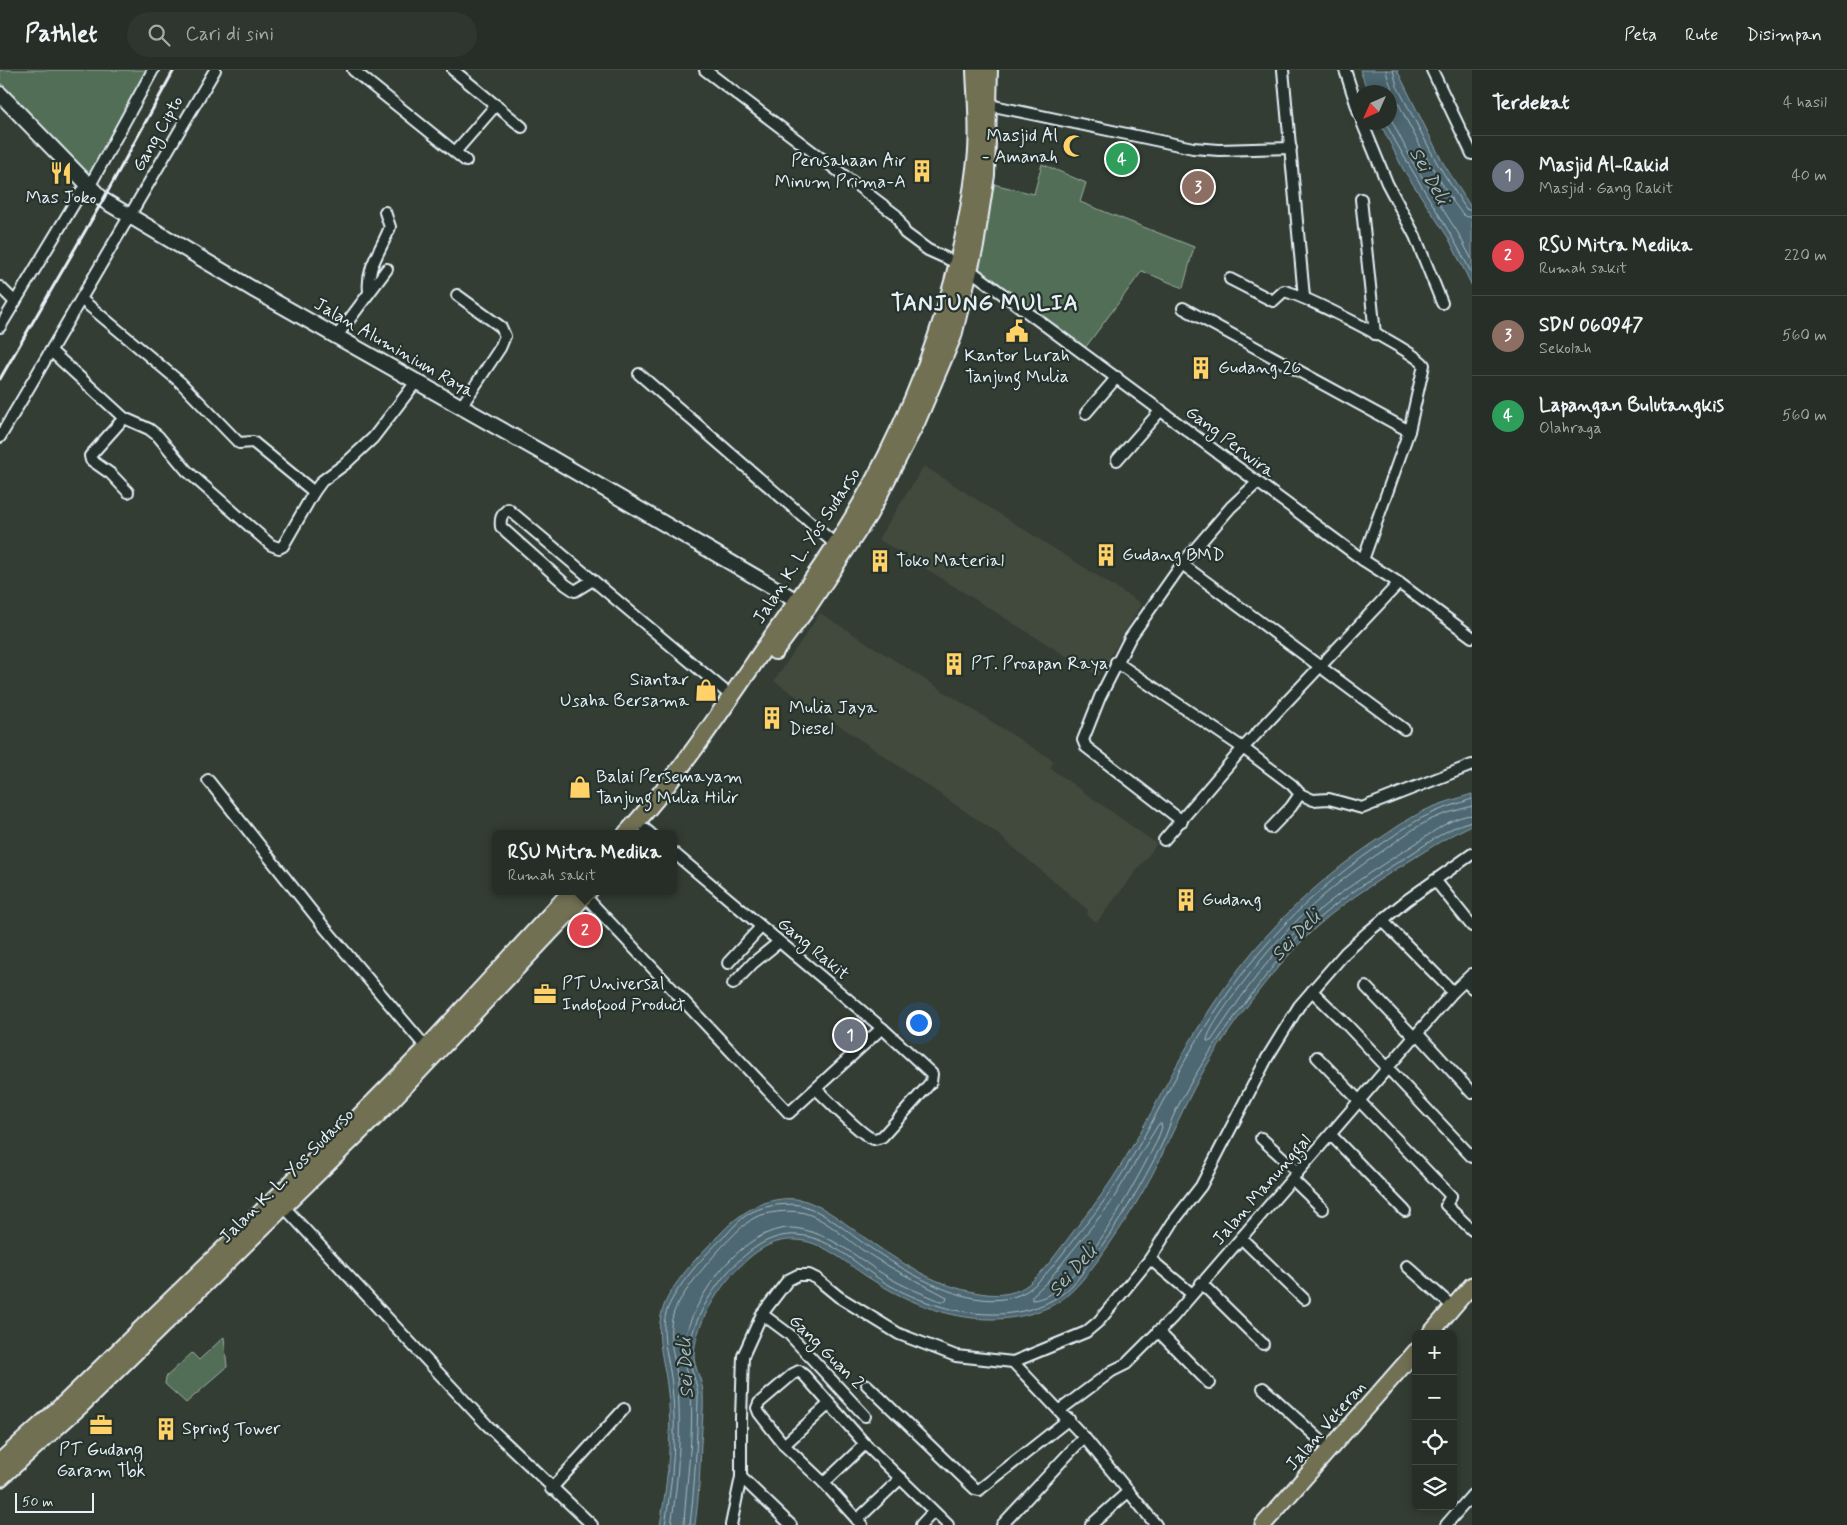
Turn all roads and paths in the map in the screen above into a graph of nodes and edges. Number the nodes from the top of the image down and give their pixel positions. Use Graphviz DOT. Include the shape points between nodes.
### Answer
graph roads {
  1 [pos="153,70"];
  2 [pos="215,70"];
  3 [pos="353,70"];
  4 [pos="453,70"];
  5 [pos="704,70"];
  6 [pos="975,70"];
  7 [pos="989,70"];
  8 [pos="1283,70"];
  9 [pos="1345,70"];
  10 [pos="1432,70"];
  11 [pos="1352,91"];
  12 [pos="0,94"];
  13 [pos="496,105"];
  14 [pos="989,105"];
  15 [pos="522,127"];
  16 [pos="1365,130"];
  17 [pos="1291,148"];
  18 [pos="455,152"];
  19 [pos="1472,154"];
  20 [pos="466,161"];
  21 [pos="87,186"];
  22 [pos="1361,199"];
  23 [pos="385,212"];
  24 [pos="129,216"];
  25 [pos="964,267"];
  26 [pos="387,269"];
  27 [pos="1230,278"];
  28 [pos="0,287"];
  29 [pos="369,291"];
  30 [pos="457,295"];
  31 [pos="1304,297"];
  32 [pos="81,299"];
  33 [pos="15,302"];
  34 [pos="1442,303"];
  35 [pos="1183,308"];
  36 [pos="0,326"];
  37 [pos="1376,334"];
  38 [pos="337,336"];
  39 [pos="51,351"];
  40 [pos="639,374"];
  41 [pos="1117,377"];
  42 [pos="416,382"];
  43 [pos="461,407"];
  44 [pos="1161,410"];
  45 [pos="1086,413"];
  46 [pos="124,418"];
  47 [pos="1409,431"];
  48 [pos="0,438"];
  49 [pos="1117,460"];
  50 [pos="1257,482"];
  51 [pos="128,492"];
  52 [pos="314,492"];
  53 [pos="835,544"];
  54 [pos="1363,560"];
  55 [pos="1182,564"];
  56 [pos="593,580"];
  57 [pos="1399,583"];
  58 [pos="802,604"];
  59 [pos="1472,637"];
  60 [pos="1116,662"];
  61 [pos="1319,666"];
  62 [pos="731,696"];
  63 [pos="1404,729"];
  64 [pos="1243,748"];
  65 [pos="1472,765"];
  66 [pos="208,780"];
  67 [pos="1300,794"];
  68 [pos="1182,821"];
  69 [pos="1271,828"];
  70 [pos="629,830"];
  71 [pos="647,830"];
  72 [pos="1164,840"];
  73 [pos="1472,854"];
  74 [pos="677,856"];
  75 [pos="1435,880"];
  76 [pos="578,896"];
  77 [pos="1383,921"];
  78 [pos="761,926"];
  79 [pos="1472,926"];
  80 [pos="779,942"];
  81 [pos="728,963"];
  82 [pos="1470,981"];
  83 [pos="733,984"];
  84 [pos="1366,987"];
  85 [pos="1312,991"];
  86 [pos="1453,992"];
  87 [pos="882,1028"];
  88 [pos="1416,1036"];
  89 [pos="430,1052"];
  90 [pos="1317,1057"];
  91 [pos="1388,1068"];
  92 [pos="817,1090"];
  93 [pos="1472,1093"];
  94 [pos="1360,1099"];
  95 [pos="1331,1135"];
  96 [pos="1261,1138"];
  97 [pos="1472,1157"];
  98 [pos="1295,1176"];
  99 [pos="284,1207"];
  100 [pos="1323,1209"];
  101 [pos="1405,1210"];
  102 [pos="1472,1230"];
  103 [pos="1241,1238"];
  104 [pos="1150,1259"];
  105 [pos="1407,1266"];
  106 [pos="1201,1283"];
  107 [pos="1472,1285"];
  108 [pos="1192,1294"];
  109 [pos="1304,1299"];
  110 [pos="1453,1307"];
  111 [pos="762,1314"];
  112 [pos="1433,1330"];
  113 [pos="1158,1331"];
  114 [pos="1263,1344"];
  115 [pos="1412,1356"];
  116 [pos="1013,1362"];
  117 [pos="1209,1383"];
  118 [pos="867,1385"];
  119 [pos="1263,1388"];
  120 [pos="829,1404"];
  121 [pos="624,1409"];
  122 [pos="1060,1410"];
  123 [pos="865,1416"];
  124 [pos="1069,1419"];
  125 [pos="1084,1437"];
  126 [pos="865,1444"];
  127 [pos="784,1445"];
  128 [pos="1331,1450"];
  129 [pos="0,1462"];
  130 [pos="742,1477"];
  131 [pos="0,1478"];
  132 [pos="901,1478"];
  133 [pos="824,1483"];
  134 [pos="551,1489"];
  135 [pos="1129,1491"];
  136 [pos="1472,1495"];
  137 [pos="933,1512"];
  138 [pos="859,1523"];
  139 [pos="732,1524"];
  140 [pos="592,1525"];
  141 [pos="791,1525"];
  142 [pos="921,1525"];
  143 [pos="948,1525"];
  144 [pos="1002,1525"];
  145 [pos="1092,1525"];
  146 [pos="1156,1525"];
  147 [pos="1263,1525"];
  148 [pos="1446,1525"];
  1 -- 21 [label="street"];
  2 -- 24 [label="street, Gang Cipto"];
  3 -- 18 [label="street"];
  4 -- 13 [label="street"];
  5 -- 25 [label="street, Gang Perwira" via="896,215 905,233 928,250"];
  6 -- 25 [label="highway, Jalan K. L. Yos Sudarso" via="977,159"];
  7 -- 14 [label="highway, Jalan K. L. Yos Sudarso"];
  8 -- 17 [label="street"];
  9 -- 11 [label="street"];
  10 -- 19 [label="street"];
  12 -- 21 [label="main road, Jalan Aluminium Raya"];
  13 -- 15 [label="street"];
  13 -- 18 [label="street"];
  14 -- 17 [label="street" via="1193,148"];
  14 -- 25 [label="highway, Jalan K. L. Yos Sudarso" via="986,175"];
  16 -- 34 [label="street"];
  17 -- 31 [label="street"];
  18 -- 20 [label="street"];
  21 -- 24 [label="main road, Jalan Aluminium Raya"];
  21 -- 33 [label="street"];
  22 -- 37 [label="street"];
  23 -- 29 [label="street" via="390,227 370,268"];
  24 -- 32 [label="street, Gang Cipto"];
  24 -- 38 [label="main road, Jalan Aluminium Raya"];
  25 -- 41 [label="street, Gang Perwira"];
  25 -- 53 [label="highway, Jalan K. L. Yos Sudarso" via="918,390 873,483"];
  25 -- 58 [label="highway, Jalan K. L. Yos Sudarso" via="953,336 916,423 869,514"];
  26 -- 29 [label="street"];
  27 -- 31 [label="street" via="1274,301 1284,291"];
  28 -- 33 [label="street"];
  29 -- 38 [label="street"];
  30 -- 43 [label="street" via="501,327 506,336"];
  31 -- 37 [label="street"];
  32 -- 39 [label="street, Gang Cipto"];
  32 -- 52 [label="street" via="180,382 239,443 253,442"];
  33 -- 36 [label="street"];
  35 -- 47 [label="street"];
  37 -- 47 [label="street" via="1424,365"];
  38 -- 42 [label="main road, Jalan Aluminium Raya"];
  39 -- 46 [label="street"];
  39 -- 48 [label="street, Gang Cipto"];
  40 -- 53 [label="street"];
  41 -- 44 [label="street, Gang Perwira"];
  41 -- 45 [label="street"];
  42 -- 43 [label="main road, Jalan Aluminium Raya"];
  42 -- 52 [label="street" via="373,438 322,481"];
  43 -- 58 [label="main road, Jalan Aluminium Raya"];
  44 -- 49 [label="street"];
  44 -- 50 [label="street, Gang Perwira"];
  46 -- 51 [label="street" via="90,456"];
  46 -- 52 [label="street" via="158,436 187,471 276,548 283,546"];
  47 -- 54 [label="street"];
  50 -- 54 [label="street, Gang Perwira"];
  50 -- 55 [label="street"];
  53 -- 58 [label="highway, Jalan K. L. Yos Sudarso"];
  54 -- 57 [label="street, Gang Perwira"];
  55 -- 60 [label="street"];
  55 -- 61 [label="street"];
  56 -- 56 [label="street" via="508,510 503,513 501,527 566,585 575,590"];
  56 -- 62 [label="street"];
  57 -- 59 [label="street, Gang Perwira"];
  57 -- 61 [label="street"];
  58 -- 62 [label="highway, Jalan K. L. Yos Sudarso"];
  58 -- 71 [label="highway, Jalan K. L. Yos Sudarso"];
  60 -- 64 [label="street"];
  60 -- 68 [label="street" via="1096,706 1084,745"];
  61 -- 63 [label="street"];
  61 -- 64 [label="street"];
  62 -- 70 [label="highway, Jalan K. L. Yos Sudarso"];
  64 -- 67 [label="street"];
  64 -- 68 [label="street"];
  65 -- 67 [label="street" via="1362,808 1329,800 1313,800"];
  66 -- 89 [label="street" via="325,928"];
  67 -- 69 [label="street"];
  68 -- 72 [label="street"];
  73 -- 75 [label="street"];
  74 -- 78 [label="street, Gang Rakit"];
  75 -- 77 [label="street"];
  75 -- 79 [label="street"];
  76 -- 89 [label="highway, Jalan K. L. Yos Sudarso"];
  76 -- 92 [label="street" via="789,1113"];
  77 -- 85 [label="street" via="1345,953"];
  77 -- 86 [label="street"];
  78 -- 80 [label="street, Gang Rakit"];
  78 -- 81 [label="street"];
  80 -- 83 [label="street"];
  80 -- 87 [label="street, Gang Rakit"];
  82 -- 86 [label="street, Jalan Manunggal"];
  84 -- 88 [label="street"];
  85 -- 91 [label="street"];
  85 -- 104 [label="street" via="1266,1058 1201,1186"];
  86 -- 88 [label="street, Jalan Manunggal"];
  87 -- 92 [label="street"];
  87 -- 92 [label="street, Gang Rakit" via="932,1077 882,1137 874,1139 856,1126"];
  88 -- 91 [label="street, Jalan Manunggal"];
  88 -- 93 [label="street"];
  89 -- 99 [label="highway, Jalan K. L. Yos Sudarso"];
  89 -- 129 [label="highway, Jalan K. L. Yos Sudarso"];
  90 -- 94 [label="street"];
  91 -- 94 [label="street, Jalan Manunggal"];
  91 -- 97 [label="street"];
  94 -- 95 [label="street, Jalan Manunggal"];
  94 -- 102 [label="street" via="1451,1196 1446,1205"];
  95 -- 98 [label="street, Jalan Manunggal"];
  95 -- 101 [label="street"];
  96 -- 98 [label="street"];
  98 -- 100 [label="street"];
  98 -- 103 [label="street, Jalan Manunggal"];
  99 -- 131 [label="highway, Jalan K. L. Yos Sudarso" via="80,1406"];
  99 -- 134 [label="street"];
  103 -- 106 [label="street, Jalan Manunggal"];
  103 -- 109 [label="street"];
  104 -- 108 [label="street"];
  104 -- 116 [label="street" via="1099,1321 1086,1332"];
  105 -- 110 [label="street"];
  106 -- 108 [label="street, Jalan Manunggal"];
  106 -- 114 [label="street"];
  107 -- 110 [label="main road"];
  108 -- 113 [label="street, Jalan Manunggal"];
  110 -- 112 [label="main road"];
  111 -- 116 [label="street" via="788,1280 798,1275 809,1275 900,1334 956,1356"];
  111 -- 123 [label="street, Gang Guan 2" via="789,1334"];
  111 -- 130 [label="street" via="743,1356"];
  113 -- 117 [label="street"];
  113 -- 122 [label="street, Jalan Manunggal" via="1126,1364"];
  115 -- 128 [label="main road, Jalan Veteran"];
  116 -- 122 [label="street"];
  118 -- 124 [label="street" via="932,1450 979,1490"];
  119 -- 128 [label="street"];
  120 -- 126 [label="street"];
  120 -- 127 [label="street"];
  120 -- 127 [label="street" via="799,1371 759,1402 759,1413"];
  121 -- 134 [label="street"];
  122 -- 124 [label="street"];
  124 -- 125 [label="street"];
  125 -- 135 [label="street"];
  125 -- 144 [label="street"];
  126 -- 132 [label="street"];
  126 -- 133 [label="street"];
  127 -- 133 [label="street"];
  128 -- 147 [label="main road, Jalan Veteran"];
  130 -- 139 [label="street"];
  130 -- 141 [label="street"];
  132 -- 137 [label="street"];
  132 -- 138 [label="street"];
  133 -- 138 [label="street"];
  134 -- 140 [label="street"];
  135 -- 145 [label="street"];
  135 -- 146 [label="street"];
  136 -- 148 [label="street"];
  137 -- 142 [label="street"];
  137 -- 143 [label="street"];
}
